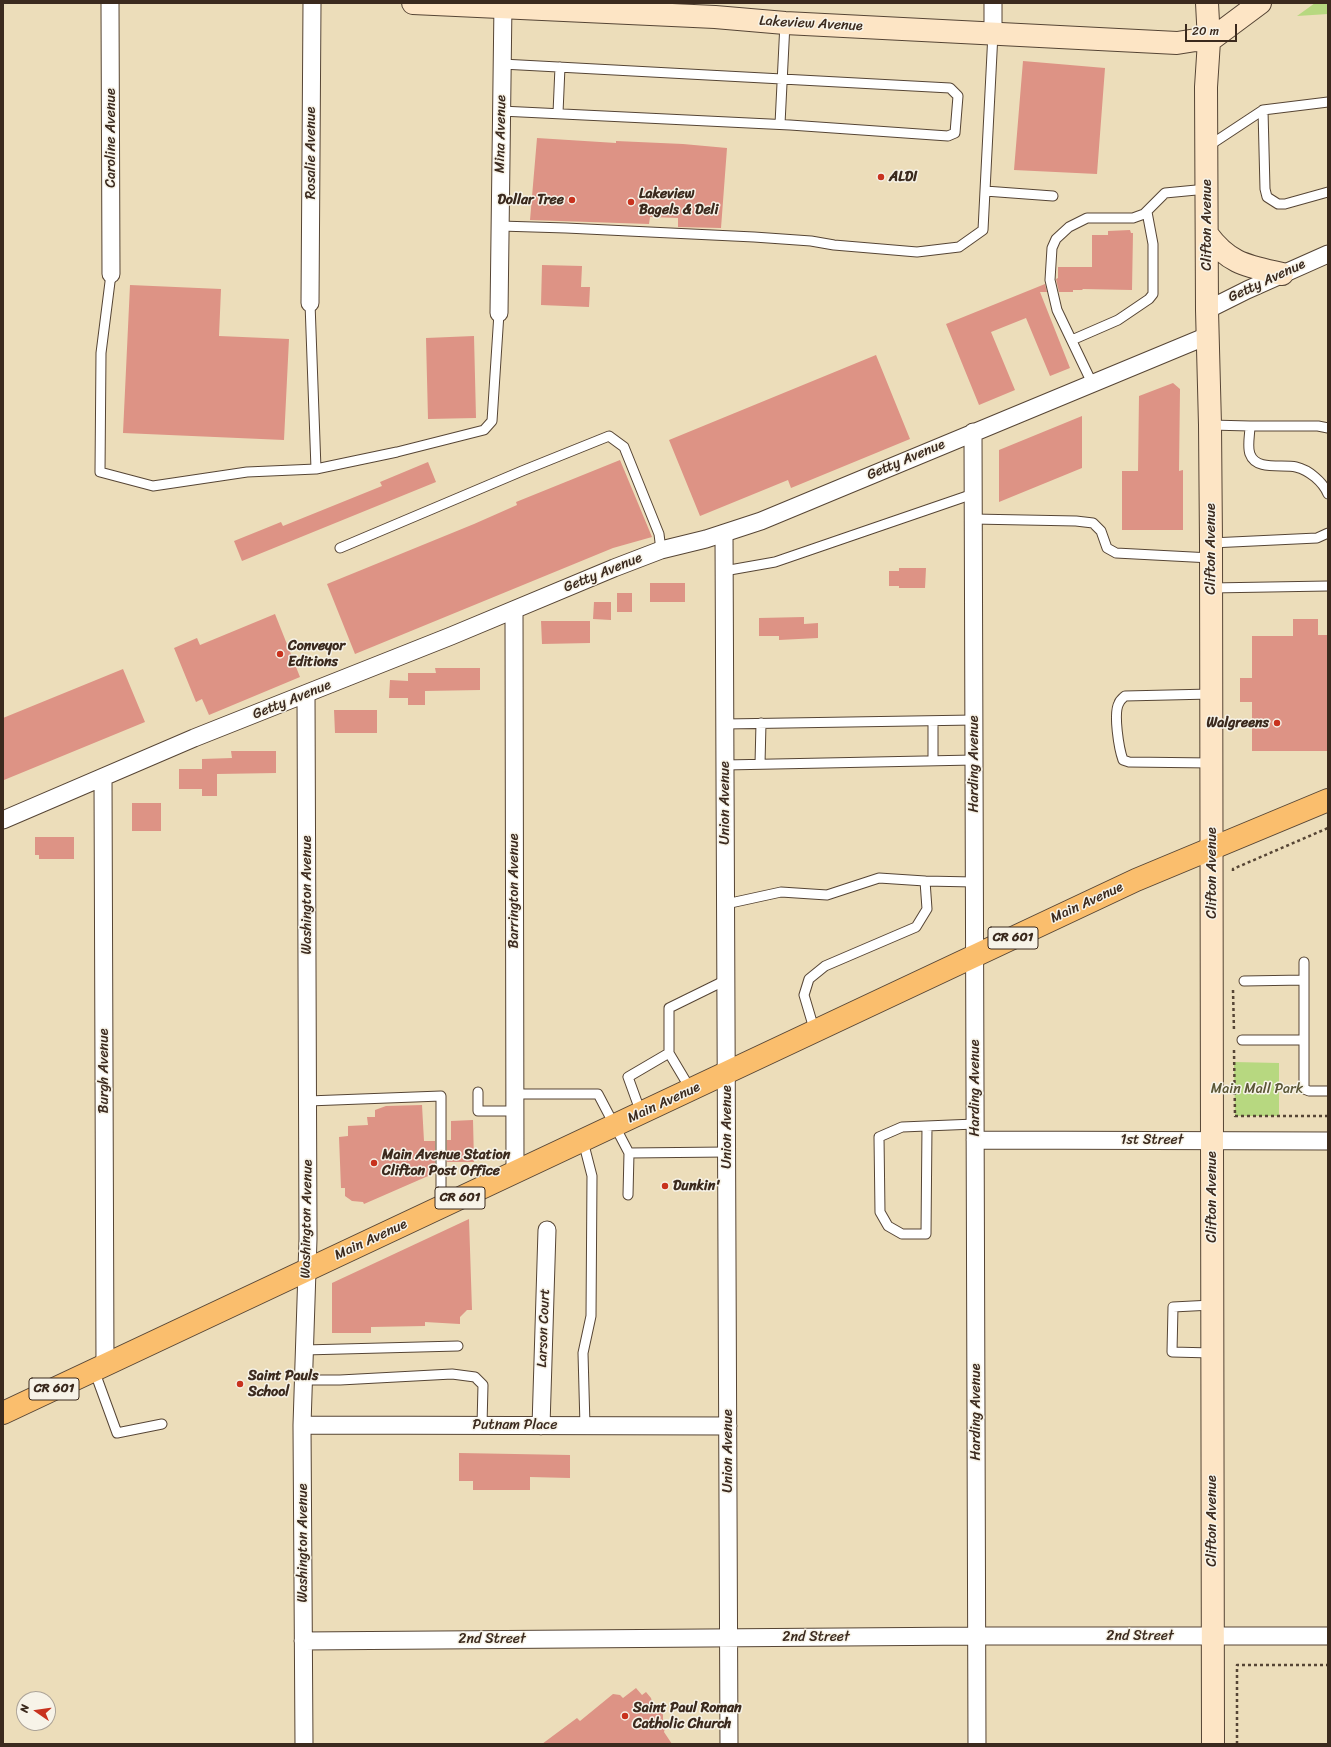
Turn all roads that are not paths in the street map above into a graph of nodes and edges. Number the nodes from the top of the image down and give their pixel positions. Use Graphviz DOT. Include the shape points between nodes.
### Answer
graph roads {
  1 [pos="110,3"];
  2 [pos="312,3"];
  3 [pos="413,3"];
  4 [pos="993,3"];
  5 [pos="1207,3"];
  6 [pos="1260,3"];
  7 [pos="502,5"];
  8 [pos="715,10"];
  9 [pos="785,23"];
  10 [pos="993,33"];
  11 [pos="1209,41"];
  12 [pos="502,64"];
  13 [pos="560,67"];
  14 [pos="782,78"];
  15 [pos="1328,102"];
  16 [pos="1263,110"];
  17 [pos="501,111"];
  18 [pos="558,112"];
  19 [pos="780,124"];
  20 [pos="1206,147"];
  21 [pos="1207,189"];
  22 [pos="985,191"];
  23 [pos="1328,192"];
  24 [pos="1053,196"];
  25 [pos="1147,212"];
  26 [pos="500,226"];
  27 [pos="1207,234"];
  28 [pos="1328,254"];
  29 [pos="111,274"];
  30 [pos="1282,274"];
  31 [pos="310,303"];
  32 [pos="1207,310"];
  33 [pos="499,313"];
  34 [pos="1207,336"];
  35 [pos="1072,340"];
  36 [pos="1092,383"];
  37 [pos="1210,425"];
  38 [pos="1250,426"];
  39 [pos="1328,428"];
  40 [pos="972,432"];
  41 [pos="316,469"];
  42 [pos="973,494"];
  43 [pos="1328,494"];
  44 [pos="973,519"];
  45 [pos="724,533"];
  46 [pos="1328,533"];
  47 [pos="340,548"];
  48 [pos="661,550"];
  49 [pos="1211,551"];
  50 [pos="724,572"];
  51 [pos="1328,586"];
  52 [pos="1211,588"];
  53 [pos="514,610"];
  54 [pos="306,694"];
  55 [pos="1211,694"];
  56 [pos="974,720"];
  57 [pos="933,721"];
  58 [pos="761,723"];
  59 [pos="725,724"];
  60 [pos="974,760"];
  61 [pos="933,761"];
  62 [pos="1212,763"];
  63 [pos="760,764"];
  64 [pos="725,765"];
  65 [pos="103,777"];
  66 [pos="1328,800"];
  67 [pos="3,820"];
  68 [pos="1212,848"];
  69 [pos="925,881"];
  70 [pos="974,882"];
  71 [pos="726,904"];
  72 [pos="974,957"];
  73 [pos="1304,962"];
  74 [pos="726,980"];
  75 [pos="1304,980"];
  76 [pos="1244,981"];
  77 [pos="815,1032"];
  78 [pos="1242,1040"];
  79 [pos="1304,1040"];
  80 [pos="669,1053"];
  81 [pos="727,1073"];
  82 [pos="691,1090"];
  83 [pos="1328,1091"];
  84 [pos="478,1092"];
  85 [pos="515,1094"];
  86 [pos="308,1100"];
  87 [pos="514,1111"];
  88 [pos="641,1113"];
  89 [pos="615,1126"];
  90 [pos="926,1126"];
  91 [pos="975,1132"];
  92 [pos="1212,1140"];
  93 [pos="1328,1140"];
  94 [pos="583,1141"];
  95 [pos="727,1152"];
  96 [pos="629,1153"];
  97 [pos="515,1173"];
  98 [pos="628,1195"];
  99 [pos="441,1208"];
  100 [pos="547,1230"];
  101 [pos="307,1270"];
  102 [pos="1212,1305"];
  103 [pos="458,1346"];
  104 [pos="304,1350"];
  105 [pos="1212,1353"];
  106 [pos="99,1368"];
  107 [pos="304,1380"];
  108 [pos="3,1413"];
  109 [pos="162,1424"];
  110 [pos="302,1425"];
  111 [pos="482,1425"];
  112 [pos="541,1426"];
  113 [pos="584,1426"];
  114 [pos="728,1426"];
  115 [pos="977,1636"];
  116 [pos="1212,1636"];
  117 [pos="1328,1636"];
  118 [pos="729,1637"];
  119 [pos="303,1641"];
  120 [pos="304,1744"];
  121 [pos="729,1744"];
  122 [pos="977,1744"];
  123 [pos="1213,1744"];
  1 -- 29 [label="street, Caroline Avenue"];
  2 -- 31 [label="street, Rosalie Avenue"];
  3 -- 7 [label="main road, Lakeview Avenue"];
  4 -- 10 [label="street"];
  5 -- 11 [label="main road, Clifton Avenue"];
  6 -- 11 [label="main road"];
  7 -- 8 [label="main road, Lakeview Avenue"];
  7 -- 12 [label="street, Mina Avenue"];
  8 -- 9 [label="main road, Lakeview Avenue"];
  9 -- 10 [label="main road, Lakeview Avenue"];
  9 -- 14 [label="lane"];
  10 -- 11 [label="main road, Lakeview Avenue" via="1178,43"];
  10 -- 22 [label="lane"];
  11 -- 20 [label="main road, Clifton Avenue"];
  12 -- 13 [label="lane"];
  12 -- 17 [label="street, Mina Avenue"];
  13 -- 14 [label="lane"];
  13 -- 18 [label="lane"];
  14 -- 19 [label="lane"];
  14 -- 19 [label="lane" via="950,88 958,96 955,133 948,136"];
  15 -- 16 [label="lane"];
  16 -- 20 [label="lane"];
  16 -- 23 [label="lane" via="1267,197 1278,204 1285,204"];
  17 -- 18 [label="lane"];
  17 -- 26 [label="street, Mina Avenue"];
  18 -- 19 [label="lane"];
  20 -- 21 [label="main road, Clifton Avenue"];
  21 -- 25 [label="lane" via="1165,193"];
  21 -- 27 [label="main road, Clifton Avenue"];
  22 -- 24 [label="lane"];
  22 -- 26 [label="lane" via="983,230 959,247 917,252 754,237"];
  25 -- 35 [label="lane" via="1153,244 1153,294 1118,320"];
  25 -- 35 [label="lane" via="1132,218 1087,218 1069,227 1056,239 1052,248 1050,280 1057,310"];
  26 -- 33 [label="street, Mina Avenue"];
  27 -- 30 [label="main road" via="1224,254 1235,261"];
  27 -- 32 [label="main road, Clifton Avenue"];
  28 -- 30 [label="street, Getty Avenue"];
  29 -- 41 [label="lane" via="101,353 100,472 153,486 247,472"];
  30 -- 32 [label="street, Getty Avenue"];
  31 -- 41 [label="lane"];
  32 -- 34 [label="main road, Clifton Avenue"];
  33 -- 41 [label="lane" via="492,421 484,430"];
  34 -- 36 [label="street, Getty Avenue"];
  34 -- 37 [label="main road, Clifton Avenue"];
  35 -- 36 [label="lane"];
  36 -- 40 [label="street, Getty Avenue"];
  37 -- 38 [label="lane"];
  37 -- 49 [label="main road, Clifton Avenue"];
  38 -- 39 [label="lane"];
  38 -- 43 [label="lane" via="1250,454 1255,462 1297,467 1314,476 1326,488"];
  40 -- 42 [label="street, Harding Avenue"];
  40 -- 45 [label="street, Getty Avenue" via="761,521"];
  42 -- 44 [label="street, Harding Avenue"];
  42 -- 50 [label="lane" via="775,562"];
  44 -- 49 [label="lane" via="1093,523 1100,530 1107,548 1116,553"];
  44 -- 56 [label="street, Harding Avenue"];
  45 -- 48 [label="street, Getty Avenue"];
  45 -- 50 [label="street, Union Avenue"];
  46 -- 49 [label="lane" via="1317,538"];
  47 -- 48 [label="lane" via="609,436 624,447 659,534"];
  48 -- 53 [label="street, Getty Avenue"];
  49 -- 52 [label="main road, Clifton Avenue"];
  50 -- 59 [label="street, Union Avenue"];
  51 -- 52 [label="lane"];
  52 -- 55 [label="main road, Clifton Avenue"];
  53 -- 54 [label="street, Getty Avenue"];
  53 -- 85 [label="street, Barrington Avenue"];
  54 -- 65 [label="street, Getty Avenue"];
  54 -- 86 [label="street, Washington Avenue"];
  55 -- 62 [label="main road, Clifton Avenue"];
  55 -- 62 [label="lane" via="1125,696 1119,701 1117,708 1119,748 1123,760"];
  56 -- 57 [label="lane"];
  56 -- 60 [label="street, Harding Avenue"];
  57 -- 58 [label="lane"];
  57 -- 61 [label="lane"];
  58 -- 59 [label="lane"];
  58 -- 63 [label="lane"];
  59 -- 64 [label="street, Union Avenue"];
  60 -- 61 [label="lane"];
  60 -- 70 [label="street, Harding Avenue"];
  61 -- 63 [label="lane"];
  62 -- 68 [label="main road, Clifton Avenue"];
  63 -- 64 [label="lane"];
  64 -- 71 [label="street, Union Avenue"];
  65 -- 67 [label="street, Getty Avenue"];
  65 -- 106 [label="street, Burgh Avenue"];
  66 -- 68 [label="main road, Main Avenue / CR 601"];
  68 -- 72 [label="main road, Main Avenue / CR 601" via="1136,880"];
  68 -- 92 [label="main road, Clifton Avenue"];
  69 -- 70 [label="lane"];
  69 -- 71 [label="lane" via="879,878 827,895 781,892"];
  69 -- 77 [label="lane" via="927,909 916,927 824,966 809,979 804,995"];
  70 -- 72 [label="street, Harding Avenue"];
  71 -- 74 [label="street, Union Avenue"];
  72 -- 77 [label="main road, Main Avenue / CR 601"];
  72 -- 91 [label="street, Harding Avenue"];
  73 -- 75 [label="lane"];
  74 -- 80 [label="lane" via="669,1008"];
  74 -- 81 [label="street, Union Avenue"];
  75 -- 76 [label="lane"];
  75 -- 79 [label="lane"];
  77 -- 81 [label="main road, Main Avenue / CR 601"];
  78 -- 79 [label="lane"];
  79 -- 83 [label="lane" via="1304,1089 1309,1092"];
  80 -- 82 [label="lane"];
  80 -- 88 [label="lane" via="628,1077"];
  81 -- 82 [label="main road, Main Avenue / CR 601"];
  81 -- 95 [label="street, Union Avenue"];
  82 -- 88 [label="main road, Main Avenue / CR 601"];
  84 -- 87 [label="lane" via="478,1111"];
  85 -- 87 [label="street, Barrington Avenue"];
  85 -- 89 [label="lane" via="598,1094"];
  86 -- 99 [label="lane" via="441,1096"];
  86 -- 101 [label="street, Washington Avenue"];
  87 -- 97 [label="street, Barrington Avenue"];
  88 -- 89 [label="main road, Main Avenue / CR 601"];
  89 -- 94 [label="main road, Main Avenue / CR 601"];
  89 -- 96 [label="lane"];
  90 -- 90 [label="lane" via="902,1127 879,1138 880,1212 888,1226 902,1234 926,1234"];
  90 -- 91 [label="lane"];
  91 -- 92 [label="street, 1st Street"];
  91 -- 115 [label="street, Harding Avenue"];
  92 -- 93 [label="street, 1st Street"];
  92 -- 102 [label="main road, Clifton Avenue"];
  94 -- 97 [label="main road, Main Avenue / CR 601"];
  94 -- 113 [label="lane" via="592,1176 590,1316 583,1353"];
  95 -- 96 [label="lane"];
  95 -- 114 [label="street, Union Avenue"];
  96 -- 98 [label="lane"];
  97 -- 99 [label="main road, Main Avenue / CR 601"];
  99 -- 101 [label="main road, Main Avenue / CR 601"];
  100 -- 112 [label="street, Larson Court"];
  101 -- 104 [label="street, Washington Avenue"];
  101 -- 106 [label="main road, Main Avenue / CR 601"];
  102 -- 105 [label="main road, Clifton Avenue"];
  102 -- 105 [label="lane" via="1173,1307 1172,1352"];
  103 -- 104 [label="lane"];
  104 -- 107 [label="street, Washington Avenue"];
  105 -- 116 [label="main road, Clifton Avenue"];
  106 -- 108 [label="main road, Main Avenue / CR 601"];
  106 -- 109 [label="lane" via="117,1433"];
  107 -- 110 [label="street, Washington Avenue"];
  107 -- 111 [label="lane" via="452,1374 475,1377 483,1385"];
  110 -- 111 [label="street, Putnam Place"];
  110 -- 119 [label="street, Washington Avenue"];
  111 -- 112 [label="street, Putnam Place"];
  112 -- 113 [label="street, Putnam Place"];
  113 -- 114 [label="street, Putnam Place"];
  114 -- 118 [label="street, Union Avenue"];
  115 -- 116 [label="street, 2nd Street"];
  115 -- 118 [label="street, 2nd Street"];
  115 -- 122 [label="street, Harding Avenue"];
  116 -- 117 [label="street, 2nd Street"];
  116 -- 123 [label="main road, Clifton Avenue"];
  118 -- 119 [label="street, 2nd Street"];
  118 -- 121 [label="street, Union Avenue"];
  119 -- 120 [label="street, Washington Avenue"];
}
